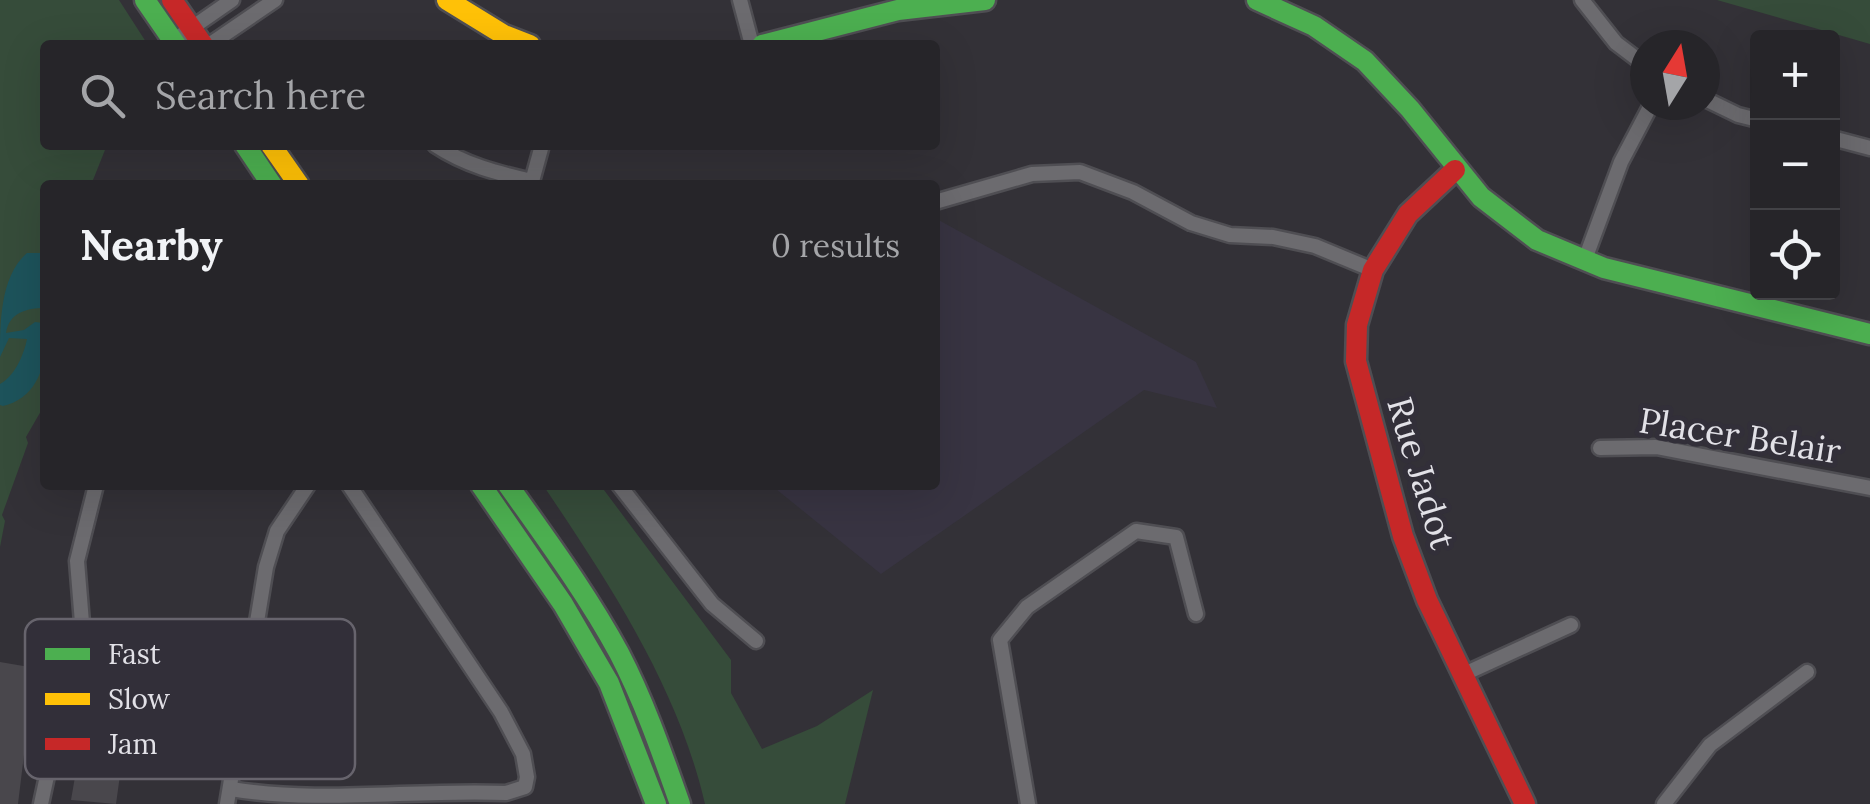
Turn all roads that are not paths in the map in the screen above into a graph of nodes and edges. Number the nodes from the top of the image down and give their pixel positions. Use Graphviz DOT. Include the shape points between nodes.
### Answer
graph roads {
  1 [pos="145,0"];
  2 [pos="172,0"];
  3 [pos="232,0"];
  4 [pos="275,0"];
  5 [pos="447,0"];
  6 [pos="740,0"];
  7 [pos="985,0"];
  8 [pos="1257,0"];
  9 [pos="1582,0"];
  10 [pos="201,39"];
  11 [pos="172,40"];
  12 [pos="517,40"];
  13 [pos="751,40"];
  14 [pos="781,40"];
  15 [pos="1630,54"];
  16 [pos="1720,106"];
  17 [pos="1750,117"];
  18 [pos="1643,120"];
  19 [pos="1840,140"];
  20 [pos="1870,148"];
  21 [pos="248,150"];
  22 [pos="274,150"];
  23 [pos="442,150"];
  24 [pos="541,150"];
  25 [pos="1455,170"];
  26 [pos="269,180"];
  27 [pos="296,180"];
  28 [pos="522,180"];
  29 [pos="533,180"];
  30 [pos="940,201"];
  31 [pos="1584,262"];
  32 [pos="1373,270"];
  33 [pos="1870,334"];
  34 [pos="1600,448"];
  35 [pos="1870,488"];
  36 [pos="95,490"];
  37 [pos="305,490"];
  38 [pos="352,490"];
  39 [pos="484,490"];
  40 [pos="512,490"];
  41 [pos="623,490"];
  42 [pos="1196,614"];
  43 [pos="82,619"];
  44 [pos="258,619"];
  45 [pos="1572,624"];
  46 [pos="756,640"];
  47 [pos="1807,672"];
  48 [pos="1462,675"];
  49 [pos="46,779"];
  50 [pos="229,796"];
  51 [pos="41,804"];
  52 [pos="656,804"];
  53 [pos="680,804"];
  54 [pos="1028,804"];
  55 [pos="1525,804"];
  56 [pos="1664,804"];
  1 -- 11 [label="street"];
  2 -- 10 [label="street"];
  3 -- 10 [label="street"];
  4 -- 10 [label="street"];
  5 -- 12 [label="street"];
  6 -- 13 [label="street"];
  7 -- 14 [label="street" via="898,10"];
  8 -- 25 [label="street" via="1318,27 1368,62"];
  9 -- 15 [label="street"];
  16 -- 17 [label="street"];
  18 -- 31 [label="street" via="1620,162"];
  19 -- 20 [label="street"];
  21 -- 26 [label="street"];
  22 -- 27 [label="street"];
  23 -- 28 [label="street"];
  24 -- 29 [label="street"];
  25 -- 31 [label="street" via="1519,229"];
  25 -- 32 [label="street, Rue Jadot" via="1408,214"];
  30 -- 32 [label="street" via="1032,174 1080,172 1192,223 1315,246"];
  31 -- 33 [label="street"];
  32 -- 48 [label="street, Rue Jadot" via="1356,325 1356,361 1403,536"];
  34 -- 35 [label="street, Placer Belair" via="1656,447"];
  36 -- 43 [label="street" via="77,561"];
  37 -- 44 [label="street" via="277,531"];
  38 -- 50 [label="street" via="501,712 523,754 525,787 506,794"];
  39 -- 52 [label="street" via="609,684"];
  40 -- 53 [label="street" via="608,634 648,715"];
  41 -- 46 [label="street" via="712,604"];
  42 -- 54 [label="street" via="1176,538 1136,531 1026,607 1000,640"];
  45 -- 48 [label="street"];
  47 -- 56 [label="street" via="1710,746"];
  48 -- 55 [label="street, Rue Jadot"];
  49 -- 51 [label="street"];
}
